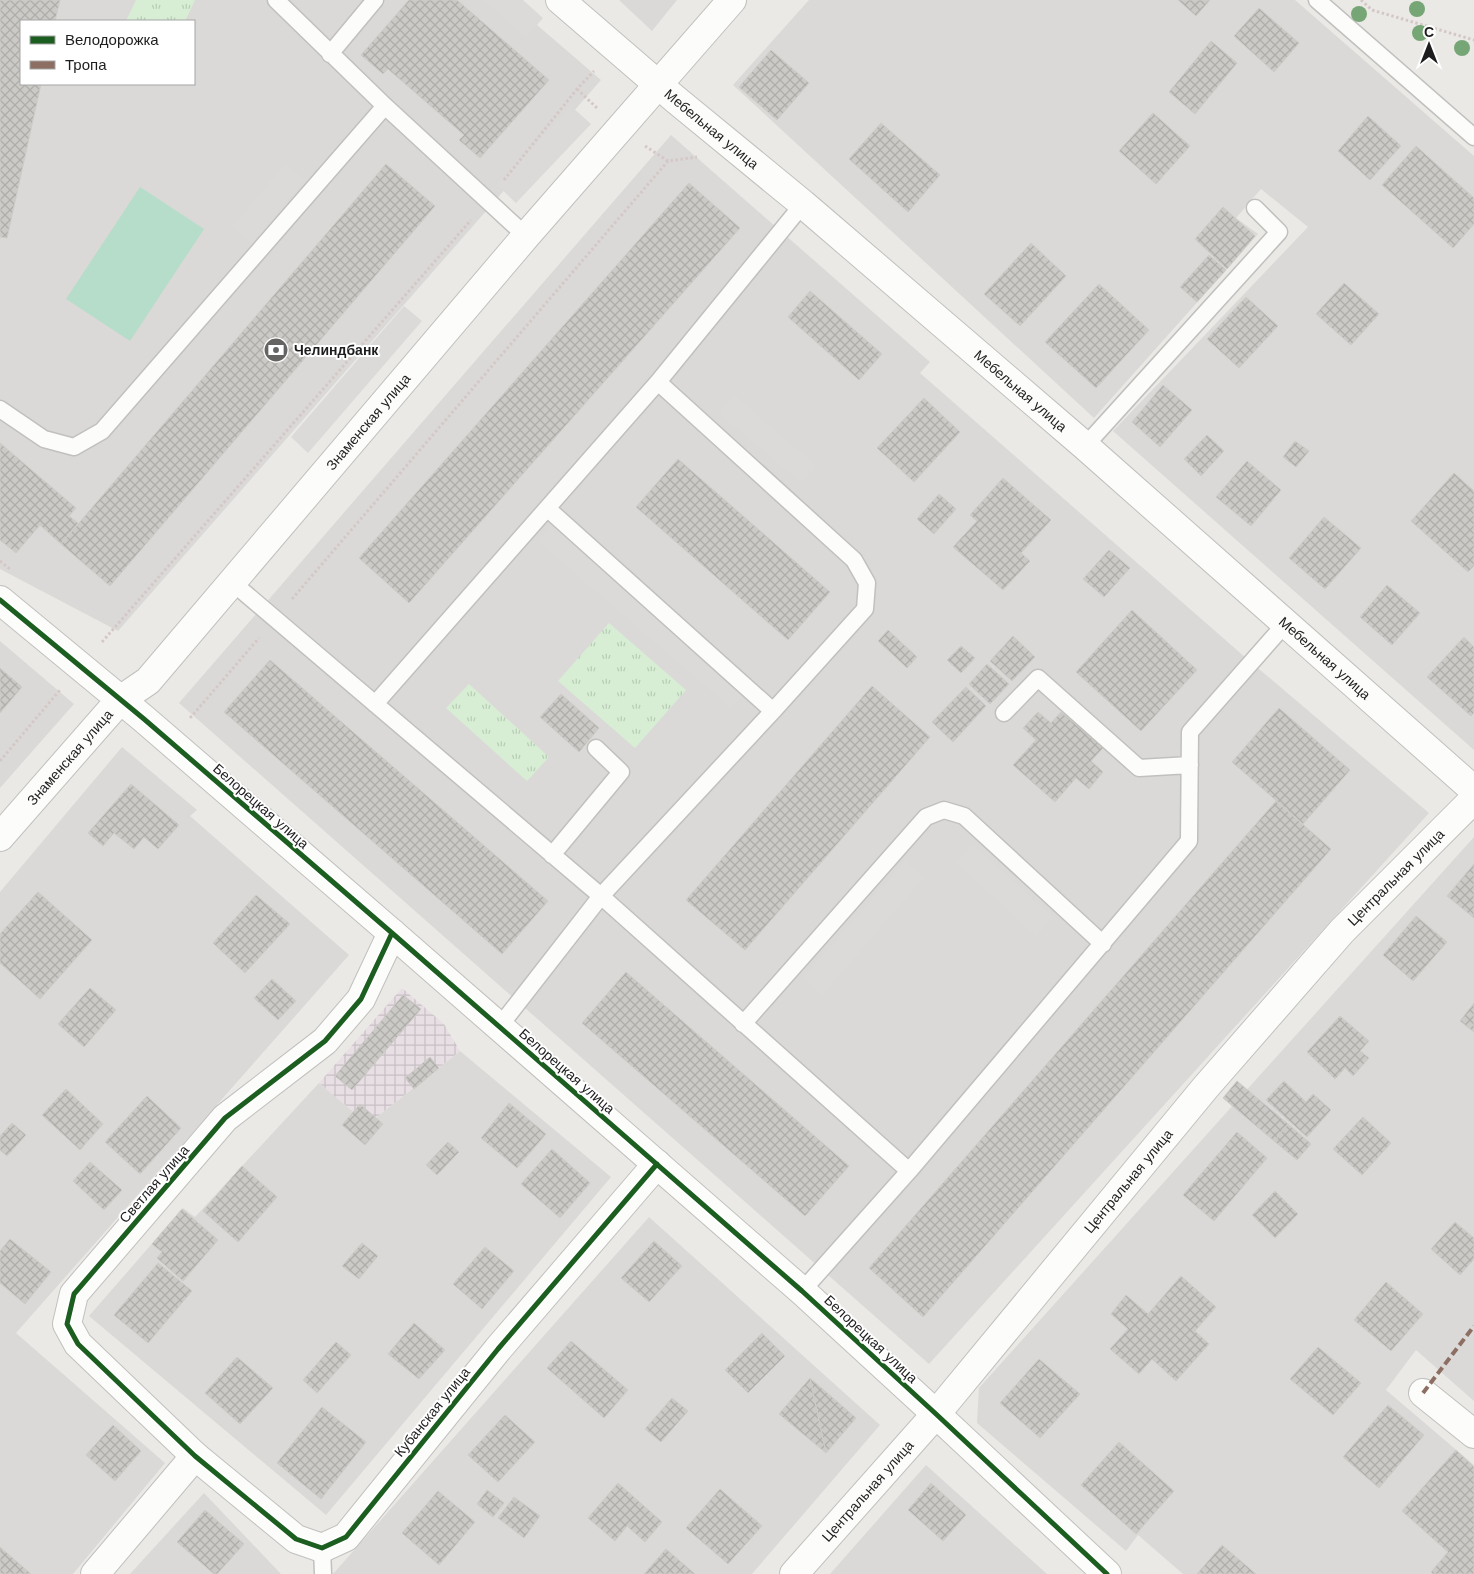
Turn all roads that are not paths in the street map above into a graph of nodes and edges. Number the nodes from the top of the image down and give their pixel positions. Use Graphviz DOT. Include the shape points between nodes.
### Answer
graph roads {
  1 [pos="276,0"];
  2 [pos="375,0"];
  3 [pos="560,0"];
  4 [pos="732,0"];
  5 [pos="1317,0"];
  6 [pos="330,54"];
  7 [pos="658,85"];
  8 [pos="385,106"];
  9 [pos="1474,137"];
  10 [pos="803,204"];
  11 [pos="1255,208"];
  12 [pos="526,236"];
  13 [pos="658,382"];
  14 [pos="0,408"];
  15 [pos="1085,446"];
  16 [pos="548,509"];
  17 [pos="232,583"];
  18 [pos="0,600"];
  19 [pos="1285,624"];
  20 [pos="120,700"];
  21 [pos="375,704"];
  22 [pos="774,711"];
  23 [pos="1004,713"];
  24 [pos="596,748"];
  25 [pos="1190,765"];
  26 [pos="1474,790"];
  27 [pos="1474,800"];
  28 [pos="0,837"];
  29 [pos="552,855"];
  30 [pos="601,896"];
  31 [pos="392,933"];
  32 [pos="1103,944"];
  33 [pos="743,1024"];
  34 [pos="499,1027"];
  35 [pos="658,1164"];
  36 [pos="909,1171"];
  37 [pos="802,1291"];
  38 [pos="1423,1393"];
  39 [pos="936,1414"];
  40 [pos="1474,1434"];
  41 [pos="195,1456"];
  42 [pos="322,1561"];
  43 [pos="95,1574"];
  44 [pos="794,1574"];
  45 [pos="1107,1574"];
  1 -- 6 [label="lane"];
  2 -- 6 [label="lane"];
  3 -- 7 [label="street, Мебельная улица"];
  4 -- 7 [label="street, Знаменская улица"];
  5 -- 9 [label="lane"];
  6 -- 8 [label="lane"];
  7 -- 10 [label="street, Мебельная улица"];
  7 -- 12 [label="street, Знаменская улица"];
  8 -- 12 [label="lane"];
  8 -- 14 [label="lane" via="102,432 74,448 44,440"];
  10 -- 13 [label="lane"];
  10 -- 15 [label="street, Мебельная улица"];
  11 -- 15 [label="lane" via="1279,232"];
  12 -- 17 [label="street, Знаменская улица"];
  13 -- 16 [label="lane"];
  13 -- 22 [label="lane" via="854,560 867,583 865,609"];
  15 -- 19 [label="street, Мебельная улица"];
  16 -- 21 [label="lane"];
  16 -- 22 [label="lane"];
  17 -- 20 [label="street, Знаменская улица" via="148,681"];
  17 -- 21 [label="lane"];
  18 -- 20 [label="street, Белорецкая улица"];
  19 -- 25 [label="lane" via="1190,732"];
  19 -- 26 [label="street, Мебельная улица"];
  20 -- 28 [label="street, Знаменская улица"];
  20 -- 31 [label="street, Белорецкая улица"];
  21 -- 29 [label="lane"];
  22 -- 30 [label="lane"];
  23 -- 25 [label="lane" via="1038,678 1140,768"];
  24 -- 29 [label="lane" via="621,772"];
  25 -- 32 [label="lane" via="1189,841"];
  27 -- 39 [label="street, Центральная улица" via="1342,931 1205,1088"];
  29 -- 30 [label="lane"];
  30 -- 33 [label="lane"];
  30 -- 34 [label="lane"];
  31 -- 34 [label="street, Белорецкая улица"];
  31 -- 41 [label="street, Светлая улица" via="361,999 325,1042 225,1118 74,1294 67,1324 78,1344"];
  32 -- 33 [label="lane" via="964,816 944,810 926,817"];
  32 -- 36 [label="lane"];
  33 -- 36 [label="lane"];
  34 -- 35 [label="street, Белорецкая улица"];
  35 -- 37 [label="street, Белорецкая улица"];
  35 -- 42 [label="street, Кубанская улица" via="498,1348 346,1537"];
  36 -- 37 [label="lane"];
  37 -- 39 [label="street, Белорецкая улица"];
  38 -- 40 [label="street"];
  39 -- 44 [label="street, Центральная улица"];
  39 -- 45 [label="street, Белорецкая улица"];
  41 -- 42 [label="street, Кубанская улица"];
  41 -- 43 [label="street"];
}
